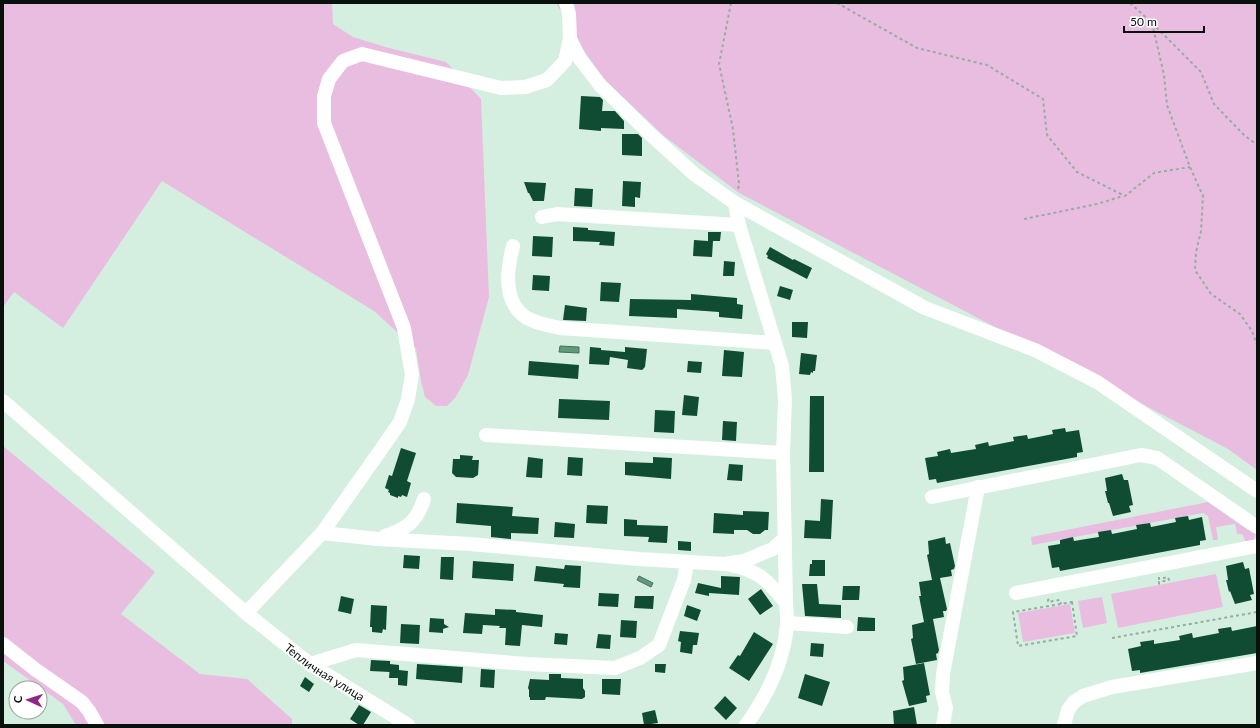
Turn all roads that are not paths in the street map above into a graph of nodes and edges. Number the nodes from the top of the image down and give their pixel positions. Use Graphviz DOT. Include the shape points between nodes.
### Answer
graph roads {
  1 [pos="566,3"];
  2 [pos="570,39"];
  3 [pos="735,203"];
  4 [pos="542,218"];
  5 [pos="739,225"];
  6 [pos="513,246"];
  7 [pos="775,343"];
  8 [pos="3,401"];
  9 [pos="486,435"];
  10 [pos="783,454"];
  11 [pos="978,487"];
  12 [pos="1257,491"];
  13 [pos="932,497"];
  14 [pos="424,499"];
  15 [pos="1257,527"];
  16 [pos="322,533"];
  17 [pos="785,538"];
  18 [pos="378,539"];
  19 [pos="1257,546"];
  20 [pos="687,562"];
  21 [pos="724,564"];
  22 [pos="1016,593"];
  23 [pos="786,603"];
  24 [pos="246,613"];
  25 [pos="787,623"];
  26 [pos="847,627"];
  27 [pos="3,644"];
  28 [pos="1257,663"];
  29 [pos="310,664"];
  30 [pos="97,725"];
  31 [pos="408,725"];
  32 [pos="746,725"];
  33 [pos="943,725"];
  34 [pos="1064,725"];
  1 -- 2 [label="street"];
  2 -- 3 [label="street" via="580,59 600,85 694,174"];
  2 -- 16 [label="street" via="565,61 551,76 547,80 525,87 501,88 362,54 343,61 329,79 324,96 324,122 404,328 412,375 400,422"];
  3 -- 5 [label="street"];
  3 -- 12 [label="street" via="925,308 1035,350 1097,382"];
  4 -- 5 [label="street" via="557,214"];
  5 -- 7 [label="street"];
  6 -- 7 [label="street" via="507,278 514,305 526,317 543,324 560,328"];
  7 -- 10 [label="street" via="782,366 784,393"];
  8 -- 24 [label="street, Тепличная улица"];
  9 -- 10 [label="street"];
  10 -- 17 [label="street"];
  11 -- 13 [label="street"];
  11 -- 15 [label="street" via="1145,455 1157,458"];
  11 -- 33 [label="street" via="943,674 942,692 946,708"];
  14 -- 18 [label="street" via="421,510 411,523 402,530"];
  16 -- 18 [label="street"];
  16 -- 24 [label="street"];
  17 -- 21 [label="street" via="763,554 744,561"];
  17 -- 23 [label="street"];
  18 -- 20 [label="street"];
  19 -- 22 [label="street"];
  20 -- 21 [label="street"];
  20 -- 29 [label="street" via="684,580 658,645 640,658 615,668 527,664 356,650"];
  21 -- 23 [label="street" via="756,573 767,580"];
  23 -- 25 [label="street"];
  24 -- 29 [label="street, Тепличная улица"];
  25 -- 26 [label="street"];
  25 -- 32 [label="street" via="781,658 757,709"];
  27 -- 30 [label="street" via="82,702"];
  28 -- 34 [label="street" via="1112,687 1083,696 1068,710"];
  29 -- 31 [label="street, Тепличная улица"];
}
